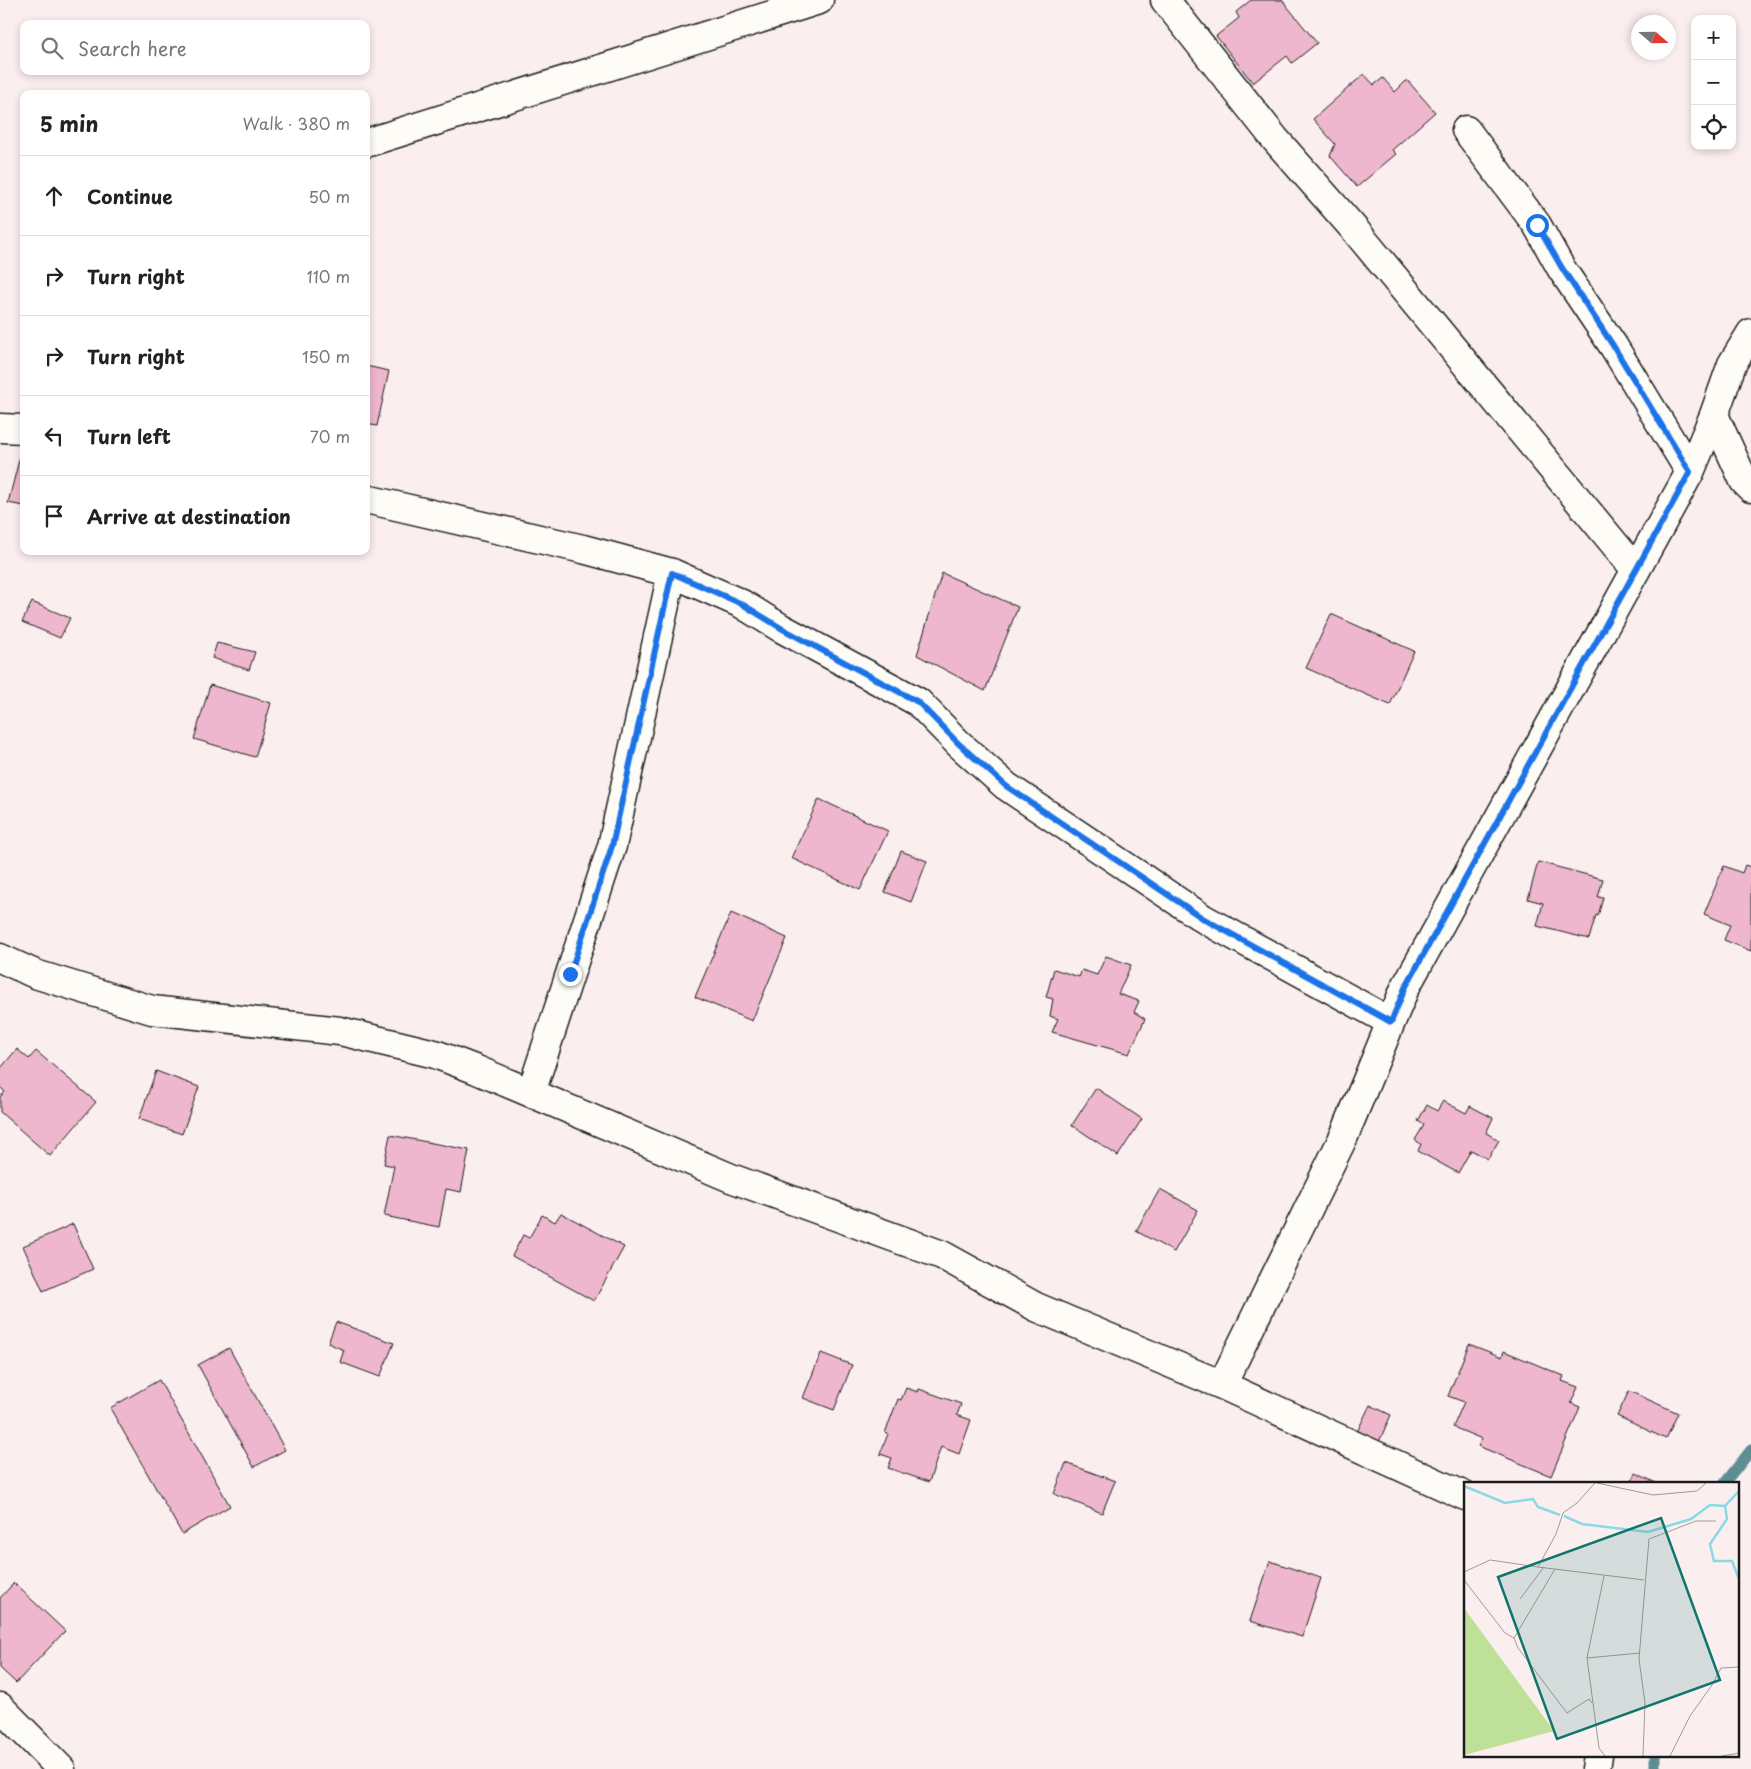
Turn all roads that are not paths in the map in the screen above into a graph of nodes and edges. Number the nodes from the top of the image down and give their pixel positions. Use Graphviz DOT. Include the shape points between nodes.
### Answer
graph roads {
  1 [pos="818,0"];
  2 [pos="1166,0"];
  3 [pos="1466,130"];
  4 [pos="370,142"];
  5 [pos="1751,333"];
  6 [pos="1714,415"];
  7 [pos="0,428"];
  8 [pos="20,429"];
  9 [pos="1690,472"];
  10 [pos="1751,488"];
  11 [pos="370,500"];
  12 [pos="1636,570"];
  13 [pos="672,573"];
  14 [pos="0,958"];
  15 [pos="1391,1022"];
  16 [pos="532,1093"];
  17 [pos="1222,1385"];
  18 [pos="1464,1496"];
  19 [pos="0,1707"];
  20 [pos="1598,1756"];
  21 [pos="61,1769"];
  22 [pos="1596,1769"];
  1 -- 4 [label="street"];
  2 -- 12 [label="street" via="1275,139 1355,230"];
  3 -- 9 [label="street" via="1537,225"];
  5 -- 6 [label="street" via="1732,364"];
  6 -- 9 [label="street"];
  6 -- 10 [label="street" via="1744,481"];
  7 -- 8 [label="street"];
  9 -- 12 [label="street"];
  11 -- 13 [label="street" via="583,548"];
  12 -- 15 [label="street" via="1405,988"];
  13 -- 15 [label="street" via="742,604 918,702 1006,786 1204,919"];
  13 -- 16 [label="street" via="612,846"];
  14 -- 16 [label="street" via="35,974 152,1010 340,1031 436,1054"];
  15 -- 17 [label="street" via="1344,1136"];
  16 -- 17 [label="street" via="731,1178 942,1255 1036,1307"];
  17 -- 18 [label="street"];
  19 -- 21 [label="street"];
  20 -- 22 [label="street"];
}
